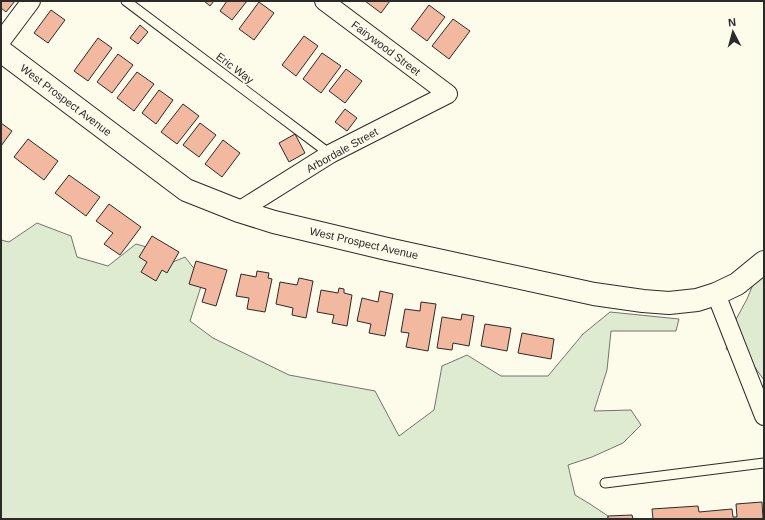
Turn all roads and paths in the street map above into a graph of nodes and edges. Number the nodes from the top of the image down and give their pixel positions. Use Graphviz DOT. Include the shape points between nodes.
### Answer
graph roads {
  1 [pos="31,1"];
  2 [pos="126,1"];
  3 [pos="324,1"];
  4 [pos="1,41"];
  5 [pos="1,51"];
  6 [pos="448,94"];
  7 [pos="330,154"];
  8 [pos="239,211"];
  9 [pos="764,262"];
  10 [pos="716,294"];
  11 [pos="764,416"];
  12 [pos="764,463"];
  13 [pos="605,482"];
  1 -- 4 [label="street"];
  2 -- 7 [label="lane, Eric Way"];
  3 -- 6 [label="street, Fairywood Street"];
  5 -- 8 [label="street, West Prospect Avenue" via="186,190"];
  6 -- 7 [label="street, Arbordale Street"];
  7 -- 8 [label="street, Arbordale Street"];
  8 -- 10 [label="street, West Prospect Avenue" via="387,249 594,294 669,302 697,300"];
  9 -- 10 [label="street, West Prospect Avenue" via="737,284"];
  10 -- 11 [label="street"];
  12 -- 13 [label="lane"];
}
